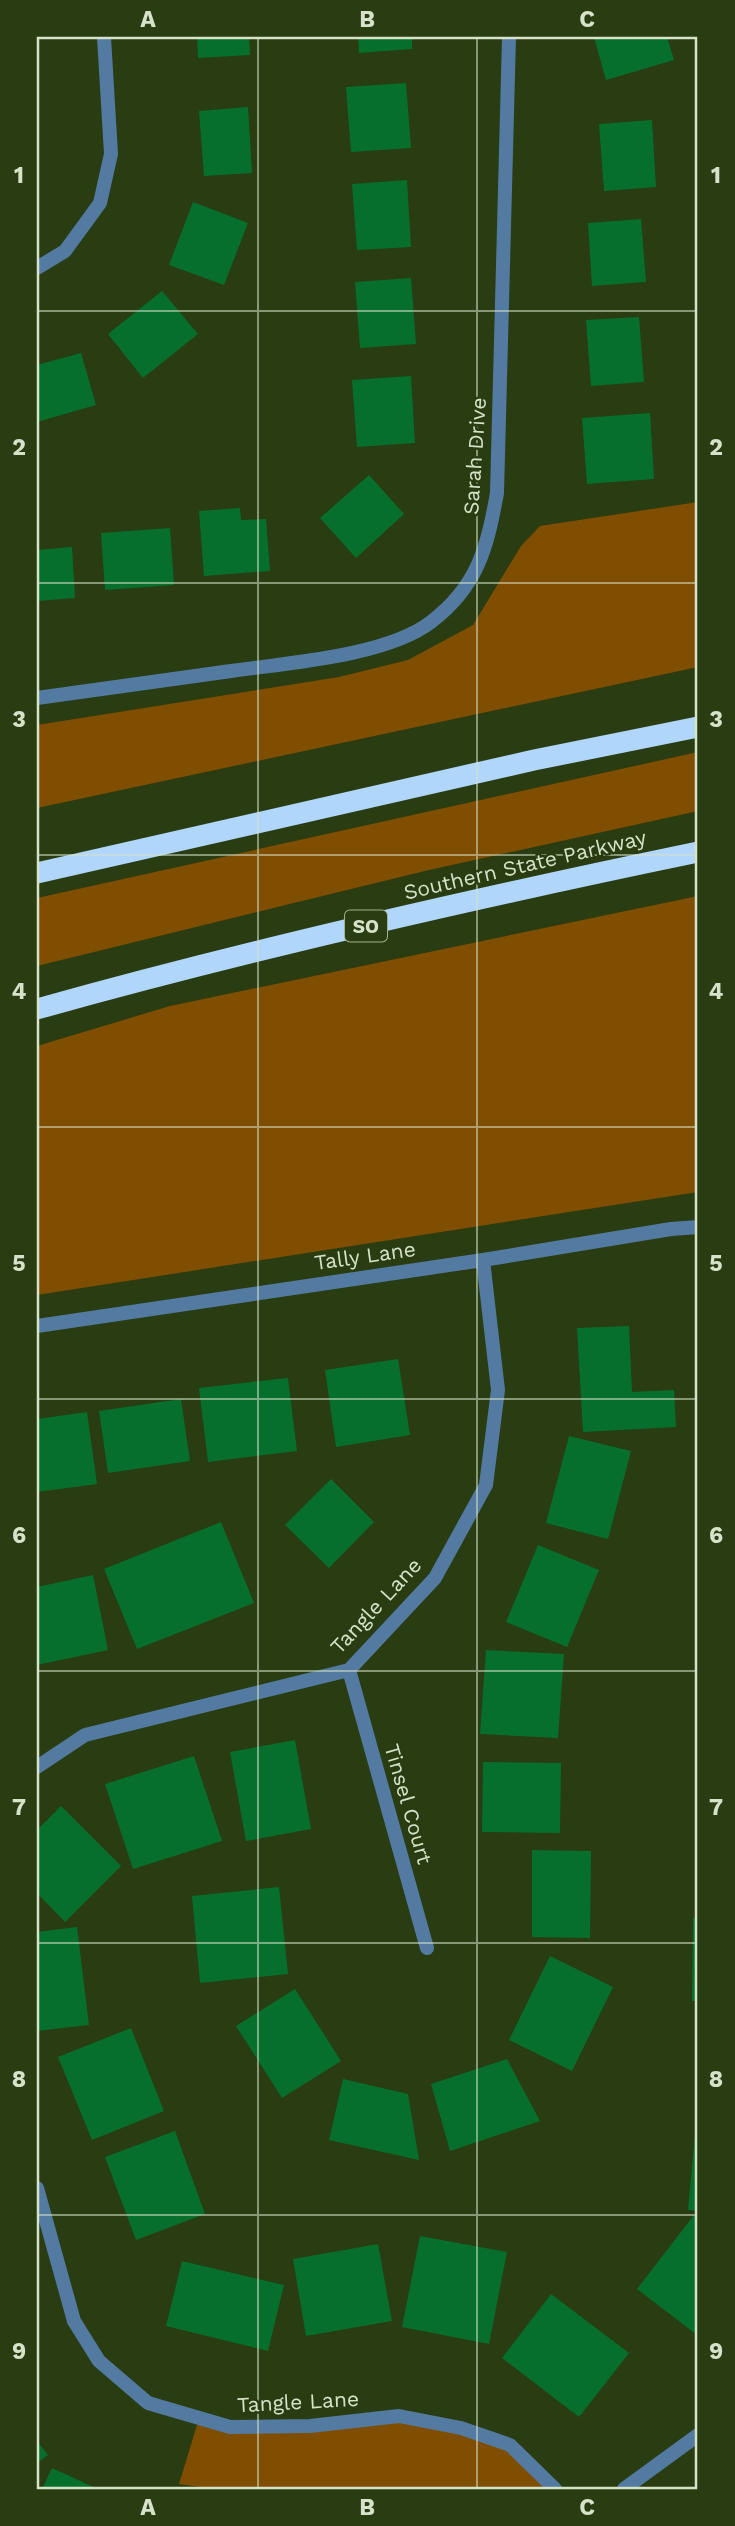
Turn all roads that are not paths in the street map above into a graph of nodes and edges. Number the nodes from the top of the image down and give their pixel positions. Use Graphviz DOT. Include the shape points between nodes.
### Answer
graph roads {
  1 [pos="104,37"];
  2 [pos="509,37"];
  3 [pos="37,268"];
  4 [pos="37,698"];
  5 [pos="698,727"];
  6 [pos="698,852"];
  7 [pos="37,873"];
  8 [pos="37,1009"];
  9 [pos="698,1227"];
  10 [pos="484,1260"];
  11 [pos="37,1326"];
  12 [pos="349,1670"];
  13 [pos="37,1767"];
  14 [pos="426,1948"];
  15 [pos="37,2188"];
  16 [pos="698,2435"];
  17 [pos="555,2489"];
  18 [pos="624,2489"];
  1 -- 3 [label="street" via="111,154 100,203 65,251"];
  2 -- 4 [label="street, Sarah Drive" via="497,494 489,540 463,591 430,622 393,641 331,657"];
  5 -- 7 [label="highway"];
  6 -- 8 [label="highway, Southern State Parkway / SO" via="188,967"];
  9 -- 10 [label="street, Tally Lane"];
  10 -- 11 [label="street, Tally Lane"];
  10 -- 12 [label="street, Tangle Lane" via="498,1390 486,1485 435,1578"];
  12 -- 13 [label="street, Tangle Lane" via="85,1735"];
  12 -- 14 [label="street, Tinsel Court"];
  15 -- 17 [label="street, Tangle Lane" via="74,2321 99,2361 148,2403 230,2427 310,2426 399,2416 461,2428 510,2445"];
  16 -- 18 [label="street"];
}
